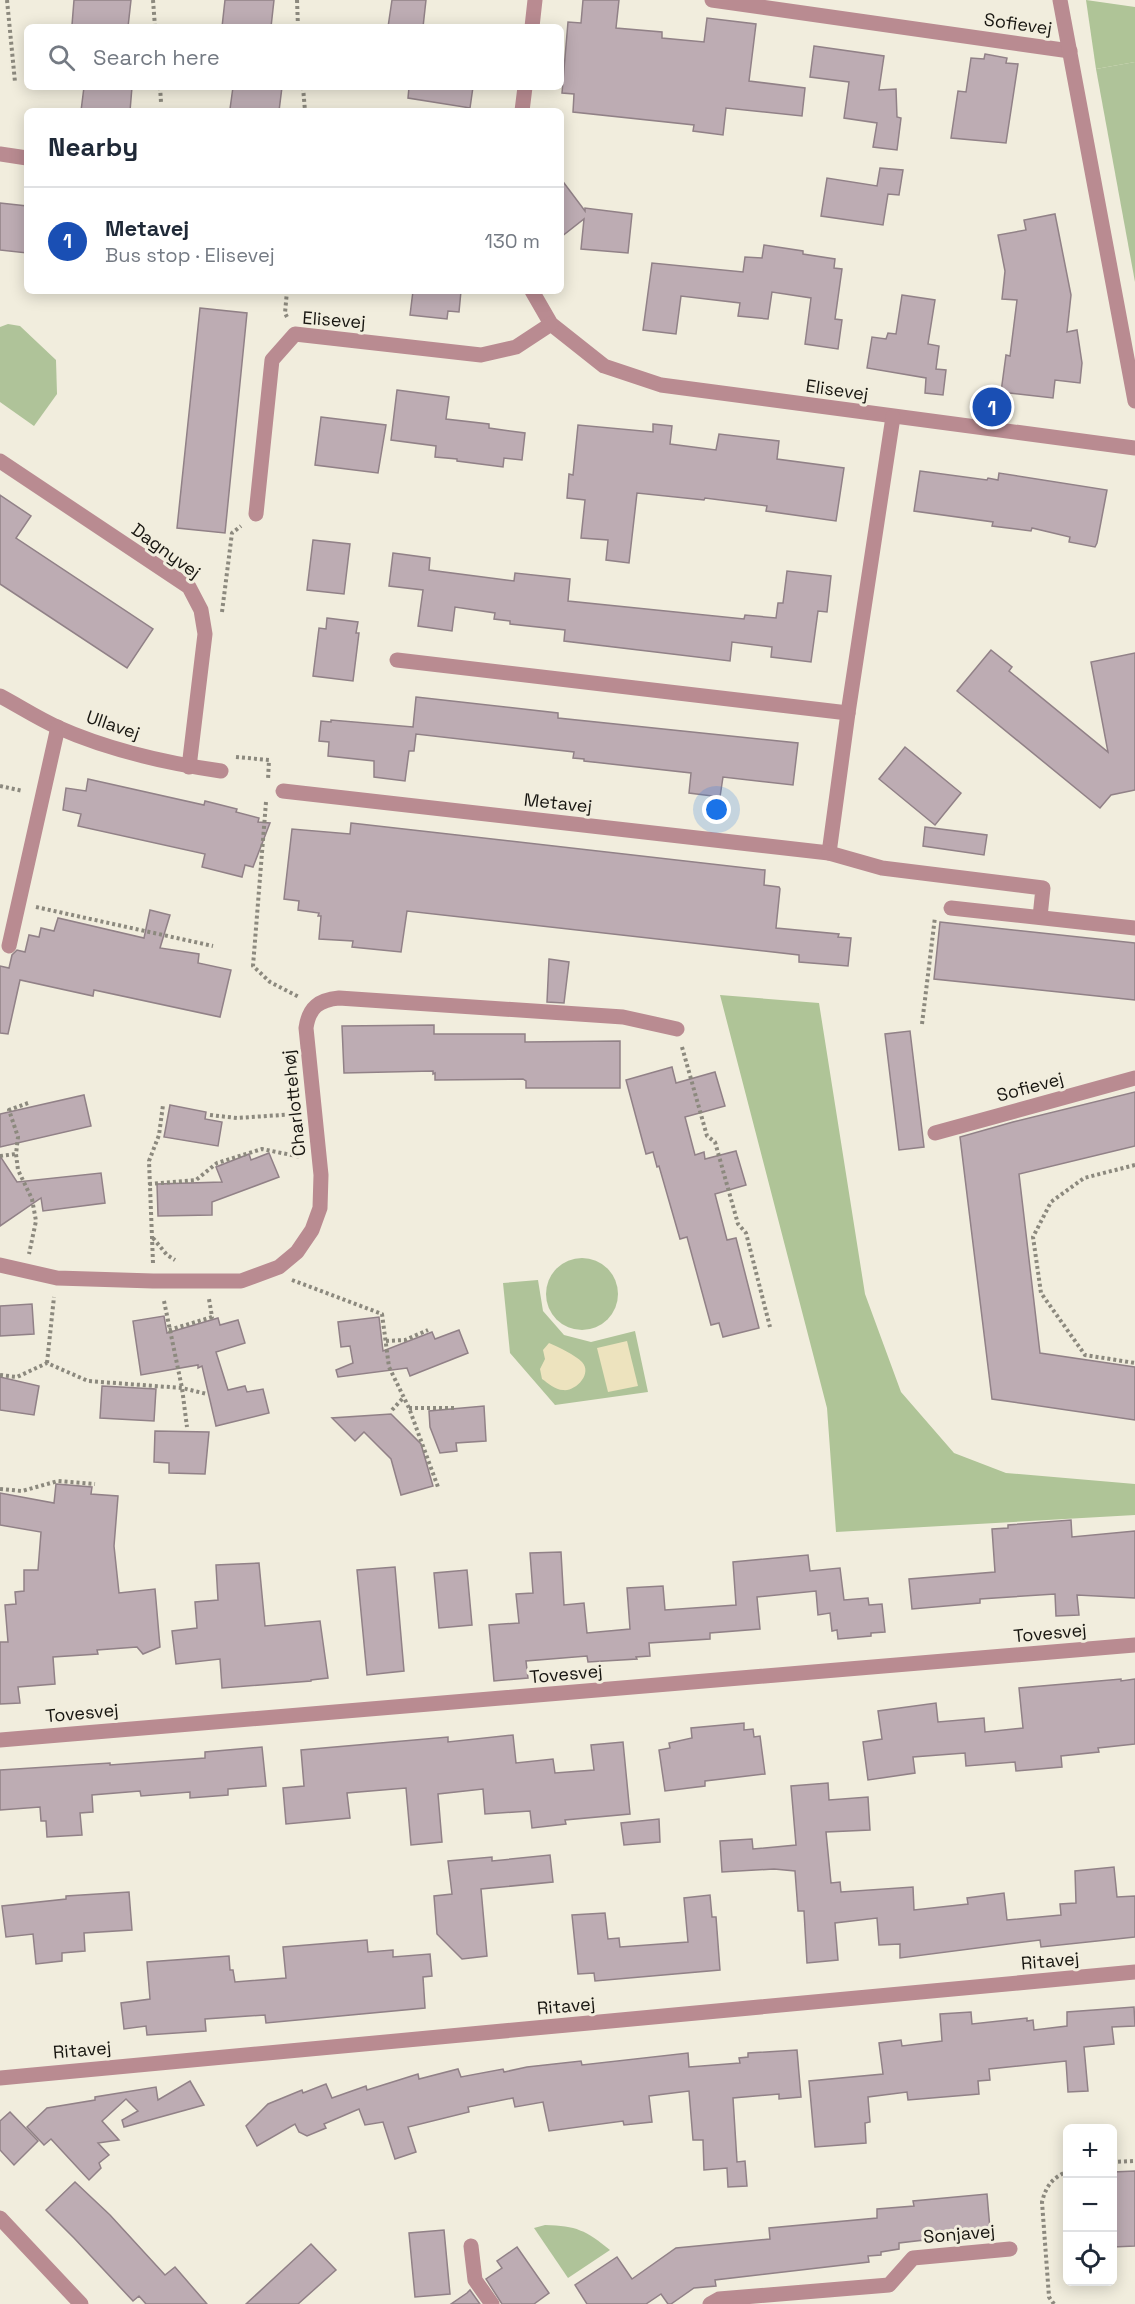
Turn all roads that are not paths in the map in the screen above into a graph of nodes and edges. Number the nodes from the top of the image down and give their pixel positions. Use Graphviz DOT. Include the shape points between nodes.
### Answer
graph roads {
  1 [pos="536,0"];
  2 [pos="712,0"];
  3 [pos="1060,0"];
  4 [pos="532,24"];
  5 [pos="1070,51"];
  6 [pos="525,90"];
  7 [pos="522,108"];
  8 [pos="0,154"];
  9 [pos="24,158"];
  10 [pos="534,294"];
  11 [pos="550,324"];
  12 [pos="1135,401"];
  13 [pos="893,417"];
  14 [pos="1135,448"];
  15 [pos="0,461"];
  16 [pos="256,514"];
  17 [pos="398,660"];
  18 [pos="0,696"];
  19 [pos="848,713"];
  20 [pos="58,727"];
  21 [pos="189,767"];
  22 [pos="221,771"];
  23 [pos="283,791"];
  24 [pos="829,853"];
  25 [pos="951,908"];
  26 [pos="1040,917"];
  27 [pos="1135,928"];
  28 [pos="9,946"];
  29 [pos="677,1029"];
  30 [pos="1135,1078"];
  31 [pos="935,1133"];
  32 [pos="0,1265"];
  33 [pos="1135,1645"];
  34 [pos="0,1740"];
  35 [pos="1135,1972"];
  36 [pos="0,2078"];
  37 [pos="0,2218"];
  38 [pos="471,2246"];
  39 [pos="1010,2249"];
  40 [pos="817,2298"];
  41 [pos="81,2304"];
  42 [pos="492,2304"];
  43 [pos="710,2304"];
  1 -- 4 [label="street"];
  2 -- 5 [label="street, Sofievej"];
  3 -- 5 [label="street, Sofievej"];
  5 -- 12 [label="street, Sofievej"];
  6 -- 7 [label="street"];
  8 -- 9 [label="street"];
  10 -- 11 [label="street, Elisevej"];
  11 -- 13 [label="street, Elisevej" via="604,366 661,385"];
  11 -- 16 [label="street, Elisevej" via="516,347 481,355 296,334 272,360"];
  13 -- 14 [label="street, Elisevej"];
  13 -- 19 [label="street"];
  15 -- 21 [label="street, Dagnyvej" via="189,587 201,610 205,634"];
  17 -- 19 [label="street"];
  18 -- 20 [label="street, Ullavej"];
  19 -- 24 [label="street"];
  20 -- 21 [label="street, Ullavej" via="127,752"];
  20 -- 28 [label="street"];
  21 -- 22 [label="street, Ullavej"];
  23 -- 24 [label="street, Metavej"];
  24 -- 26 [label="street, Metavej" via="882,868 1043,888"];
  25 -- 26 [label="street"];
  26 -- 27 [label="street"];
  29 -- 32 [label="street, Charlottehøj" via="623,1017 326,999 308,1016 306,1028 320,1155 320,1209 297,1252 279,1267 241,1281 153,1281 57,1278"];
  30 -- 31 [label="street, Sofievej"];
  33 -- 34 [label="street, Tovesvej"];
  35 -- 36 [label="street, Ritavej"];
  37 -- 41 [label="street"];
  38 -- 42 [label="street" via="475,2280"];
  39 -- 40 [label="street, Sonjavej" via="913,2258 889,2285"];
  40 -- 43 [label="street, Sonjavej" via="719,2299"];
}
